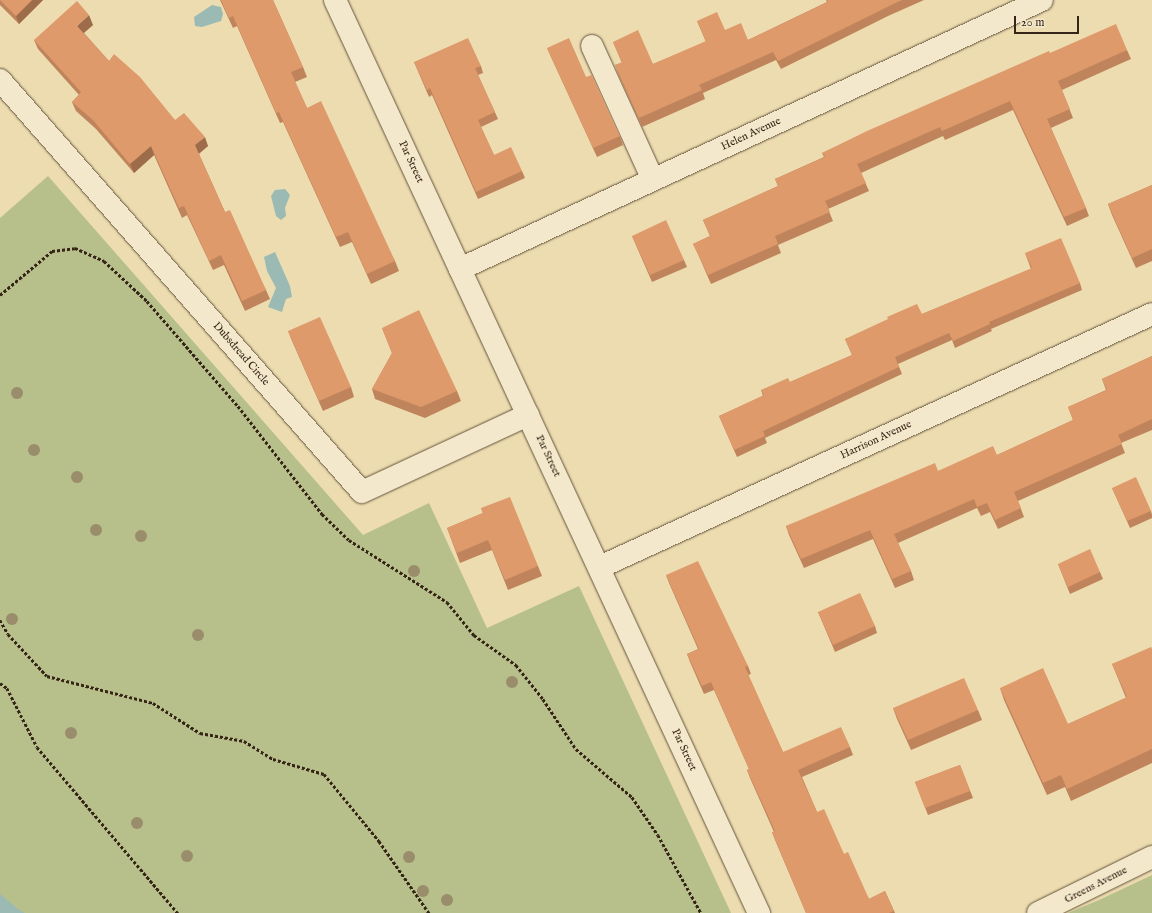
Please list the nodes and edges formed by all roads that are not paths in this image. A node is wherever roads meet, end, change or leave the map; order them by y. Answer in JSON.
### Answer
{"nodes":[{"id":1,"x":336,"y":0,"type":"edge"},
{"id":2,"x":1042,"y":0,"type":"edge"},
{"id":3,"x":592,"y":46,"type":"dead end"},
{"id":4,"x":0,"y":80,"type":"edge"},
{"id":5,"x":653,"y":180,"type":"junction"},
{"id":6,"x":460,"y":268,"type":"junction"},
{"id":7,"x":1152,"y":314,"type":"edge"},
{"id":8,"x":528,"y":415,"type":"junction"},
{"id":9,"x":600,"y":567,"type":"junction"},
{"id":10,"x":1152,"y":857,"type":"edge"},
{"id":11,"x":759,"y":913,"type":"edge"},
{"id":12,"x":1038,"y":913,"type":"edge"}],
"edges":[{"from":1,"to":6,"type":"street","name":"Par Street"},
{"from":2,"to":5,"type":"street","name":"Helen Avenue"},
{"from":3,"to":5,"type":"street"},
{"from":4,"to":8,"type":"street","name":"Dubsdread Circle"},
{"from":5,"to":6,"type":"street","name":"Helen Avenue"},
{"from":6,"to":8,"type":"street","name":"Par Street"},
{"from":7,"to":9,"type":"street","name":"Harrison Avenue"},
{"from":8,"to":9,"type":"street","name":"Par Street"},
{"from":9,"to":11,"type":"street","name":"Par Street"},
{"from":10,"to":12,"type":"street","name":"Greens Avenue"}]}
